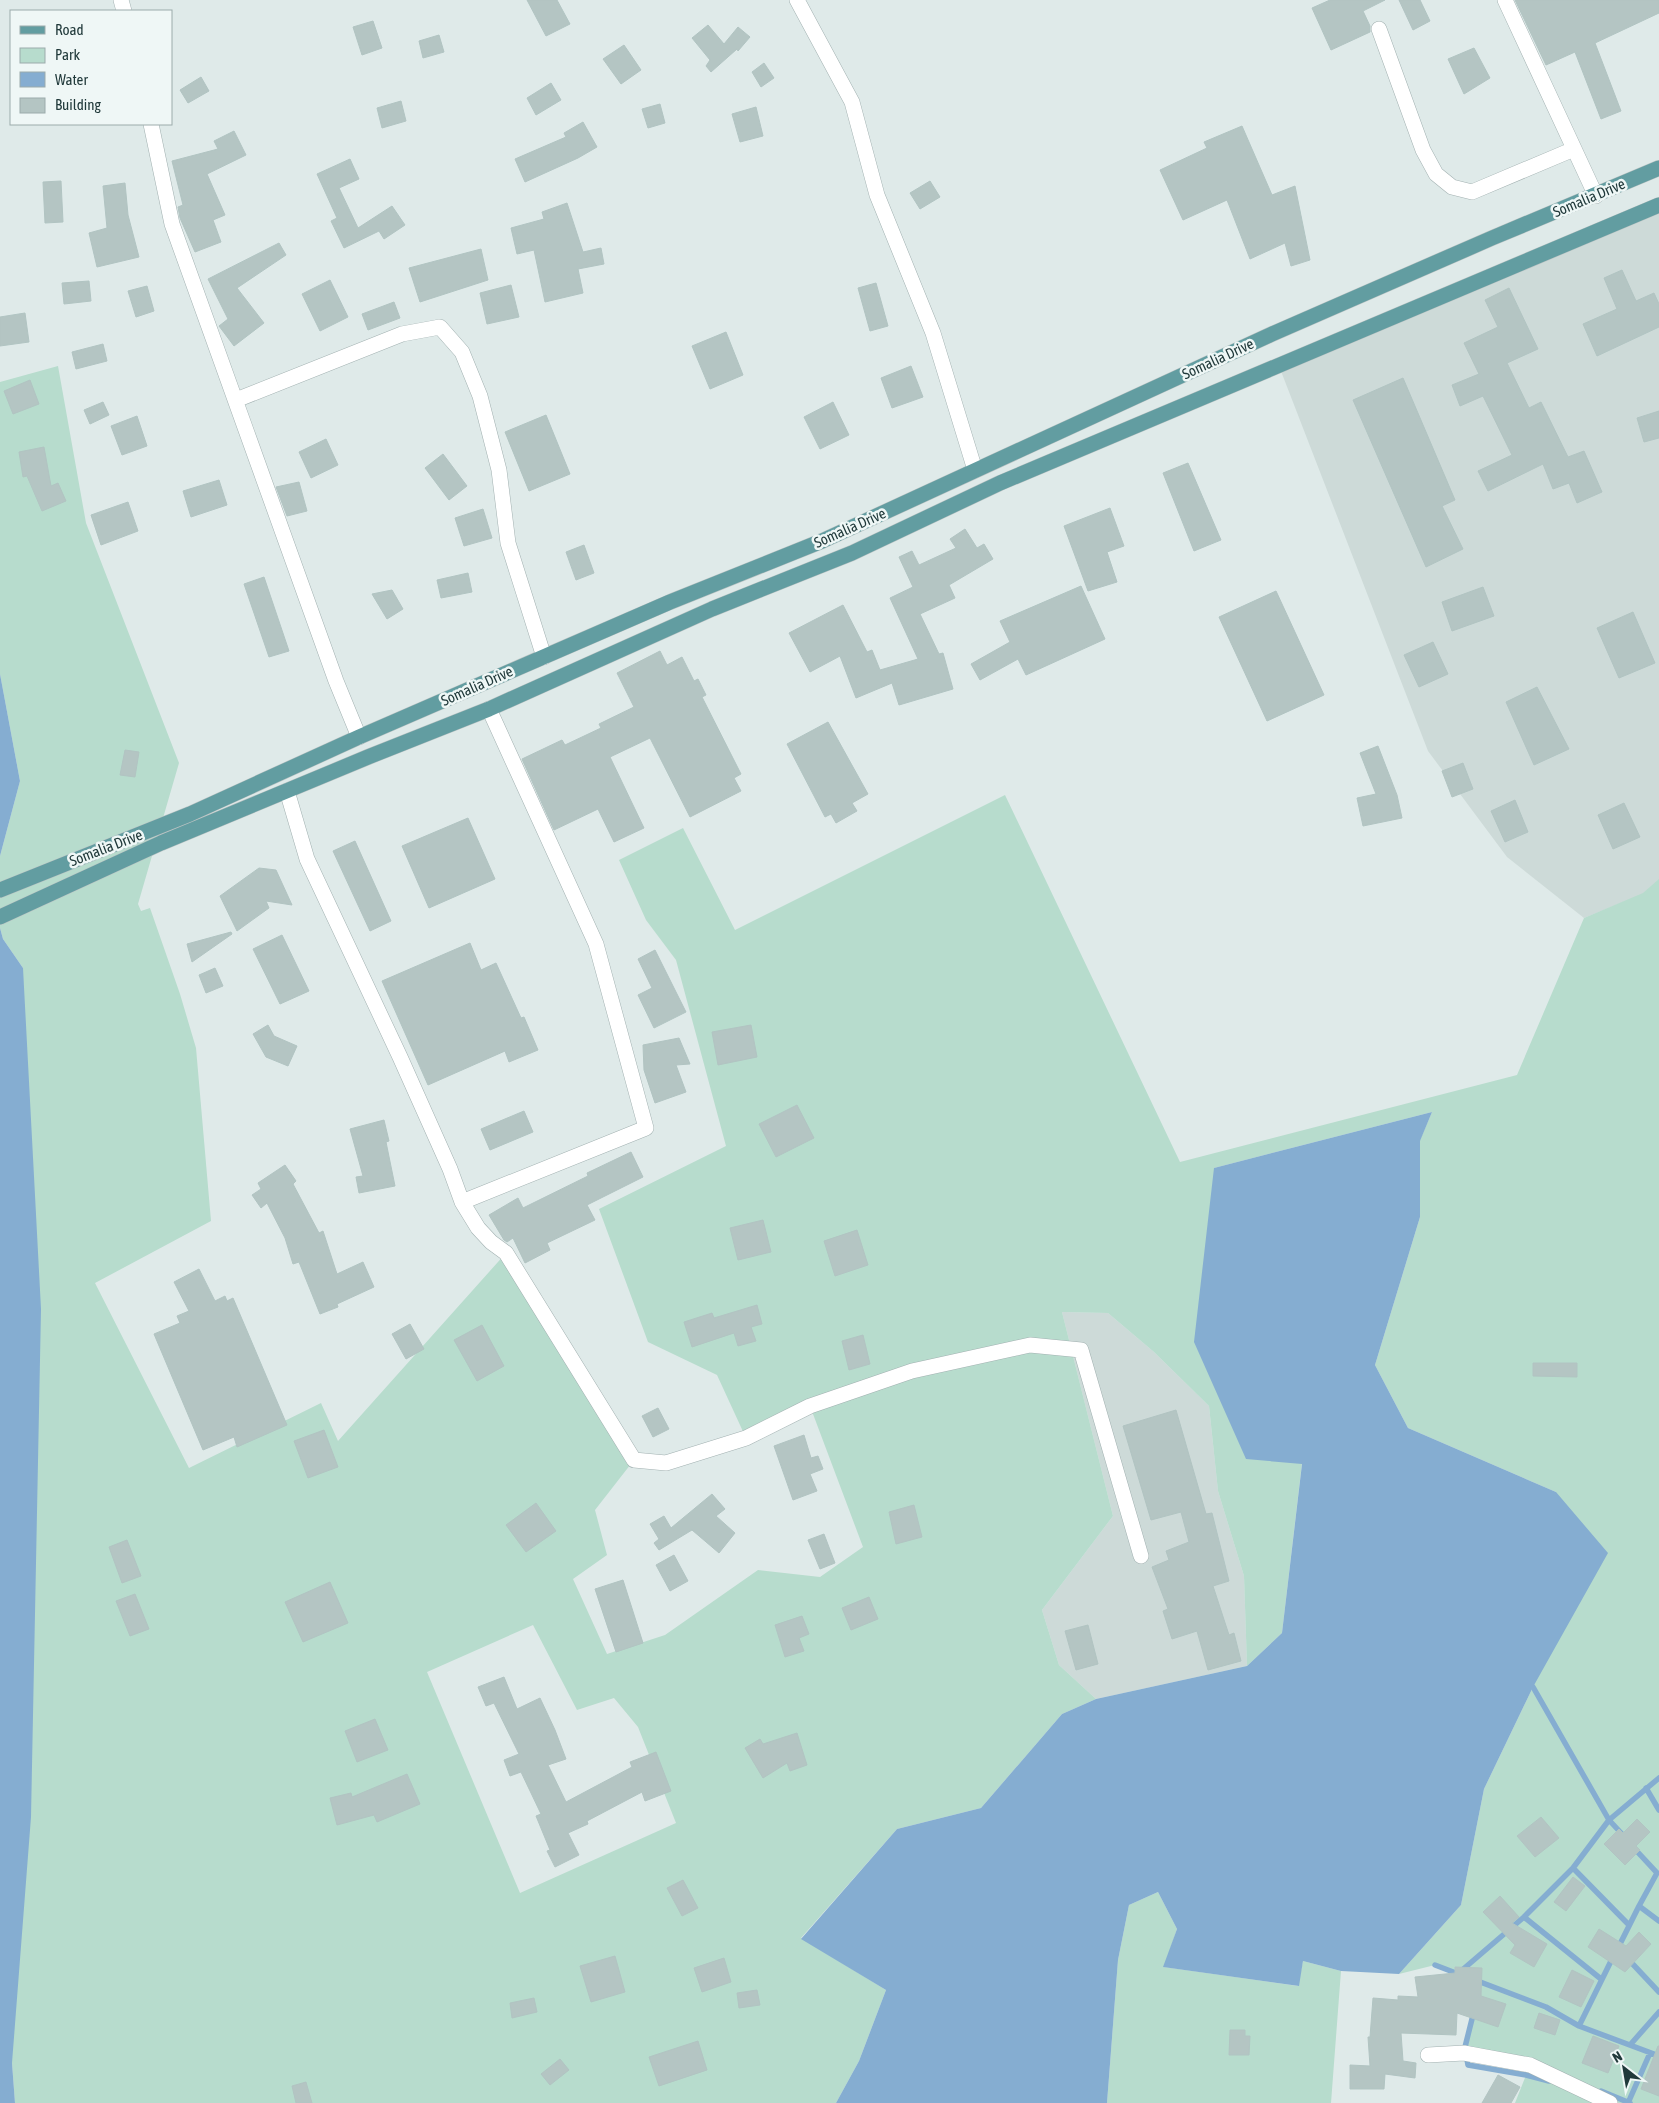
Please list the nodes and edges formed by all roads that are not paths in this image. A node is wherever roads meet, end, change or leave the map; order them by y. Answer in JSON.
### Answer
{"nodes":[{"id":1,"x":797,"y":0,"type":"edge"},
{"id":2,"x":1505,"y":0,"type":"edge"},
{"id":3,"x":1379,"y":29,"type":"dead end"},
{"id":4,"x":151,"y":125,"type":"edge"},
{"id":5,"x":1574,"y":149,"type":"junction"},
{"id":6,"x":1659,"y":168,"type":"edge"},
{"id":7,"x":1596,"y":196,"type":"junction"},
{"id":8,"x":1659,"y":206,"type":"edge"},
{"id":9,"x":236,"y":400,"type":"junction"},
{"id":10,"x":976,"y":470,"type":"junction"},
{"id":11,"x":544,"y":657,"type":"junction"},
{"id":12,"x":489,"y":709,"type":"junction"},
{"id":13,"x":359,"y":737,"type":"junction"},
{"id":14,"x":288,"y":791,"type":"junction"},
{"id":15,"x":0,"y":890,"type":"edge"},
{"id":16,"x":0,"y":917,"type":"edge"},
{"id":17,"x":462,"y":1202,"type":"junction"},
{"id":18,"x":1141,"y":1556,"type":"dead end"},
{"id":19,"x":1428,"y":2055,"type":"dead end"},
{"id":20,"x":1610,"y":2103,"type":"edge"}],
"edges":[{"from":1,"to":10,"type":"street"},
{"from":2,"to":5,"type":"street"},
{"from":3,"to":5,"type":"street"},
{"from":4,"to":9,"type":"street"},
{"from":5,"to":7,"type":"street"},
{"from":6,"to":7,"type":"main road","name":"Somalia Drive"},
{"from":7,"to":10,"type":"main road","name":"Somalia Drive"},
{"from":8,"to":12,"type":"main road","name":"Somalia Drive"},
{"from":9,"to":11,"type":"street"},
{"from":9,"to":13,"type":"street"},
{"from":10,"to":11,"type":"main road","name":"Somalia Drive"},
{"from":11,"to":13,"type":"main road","name":"Somalia Drive"},
{"from":12,"to":14,"type":"main road","name":"Somalia Drive"},
{"from":12,"to":17,"type":"street"},
{"from":13,"to":15,"type":"main road","name":"Somalia Drive"},
{"from":14,"to":16,"type":"main road","name":"Somalia Drive"},
{"from":14,"to":17,"type":"street"},
{"from":17,"to":18,"type":"street"},
{"from":19,"to":20,"type":"street"}]}
